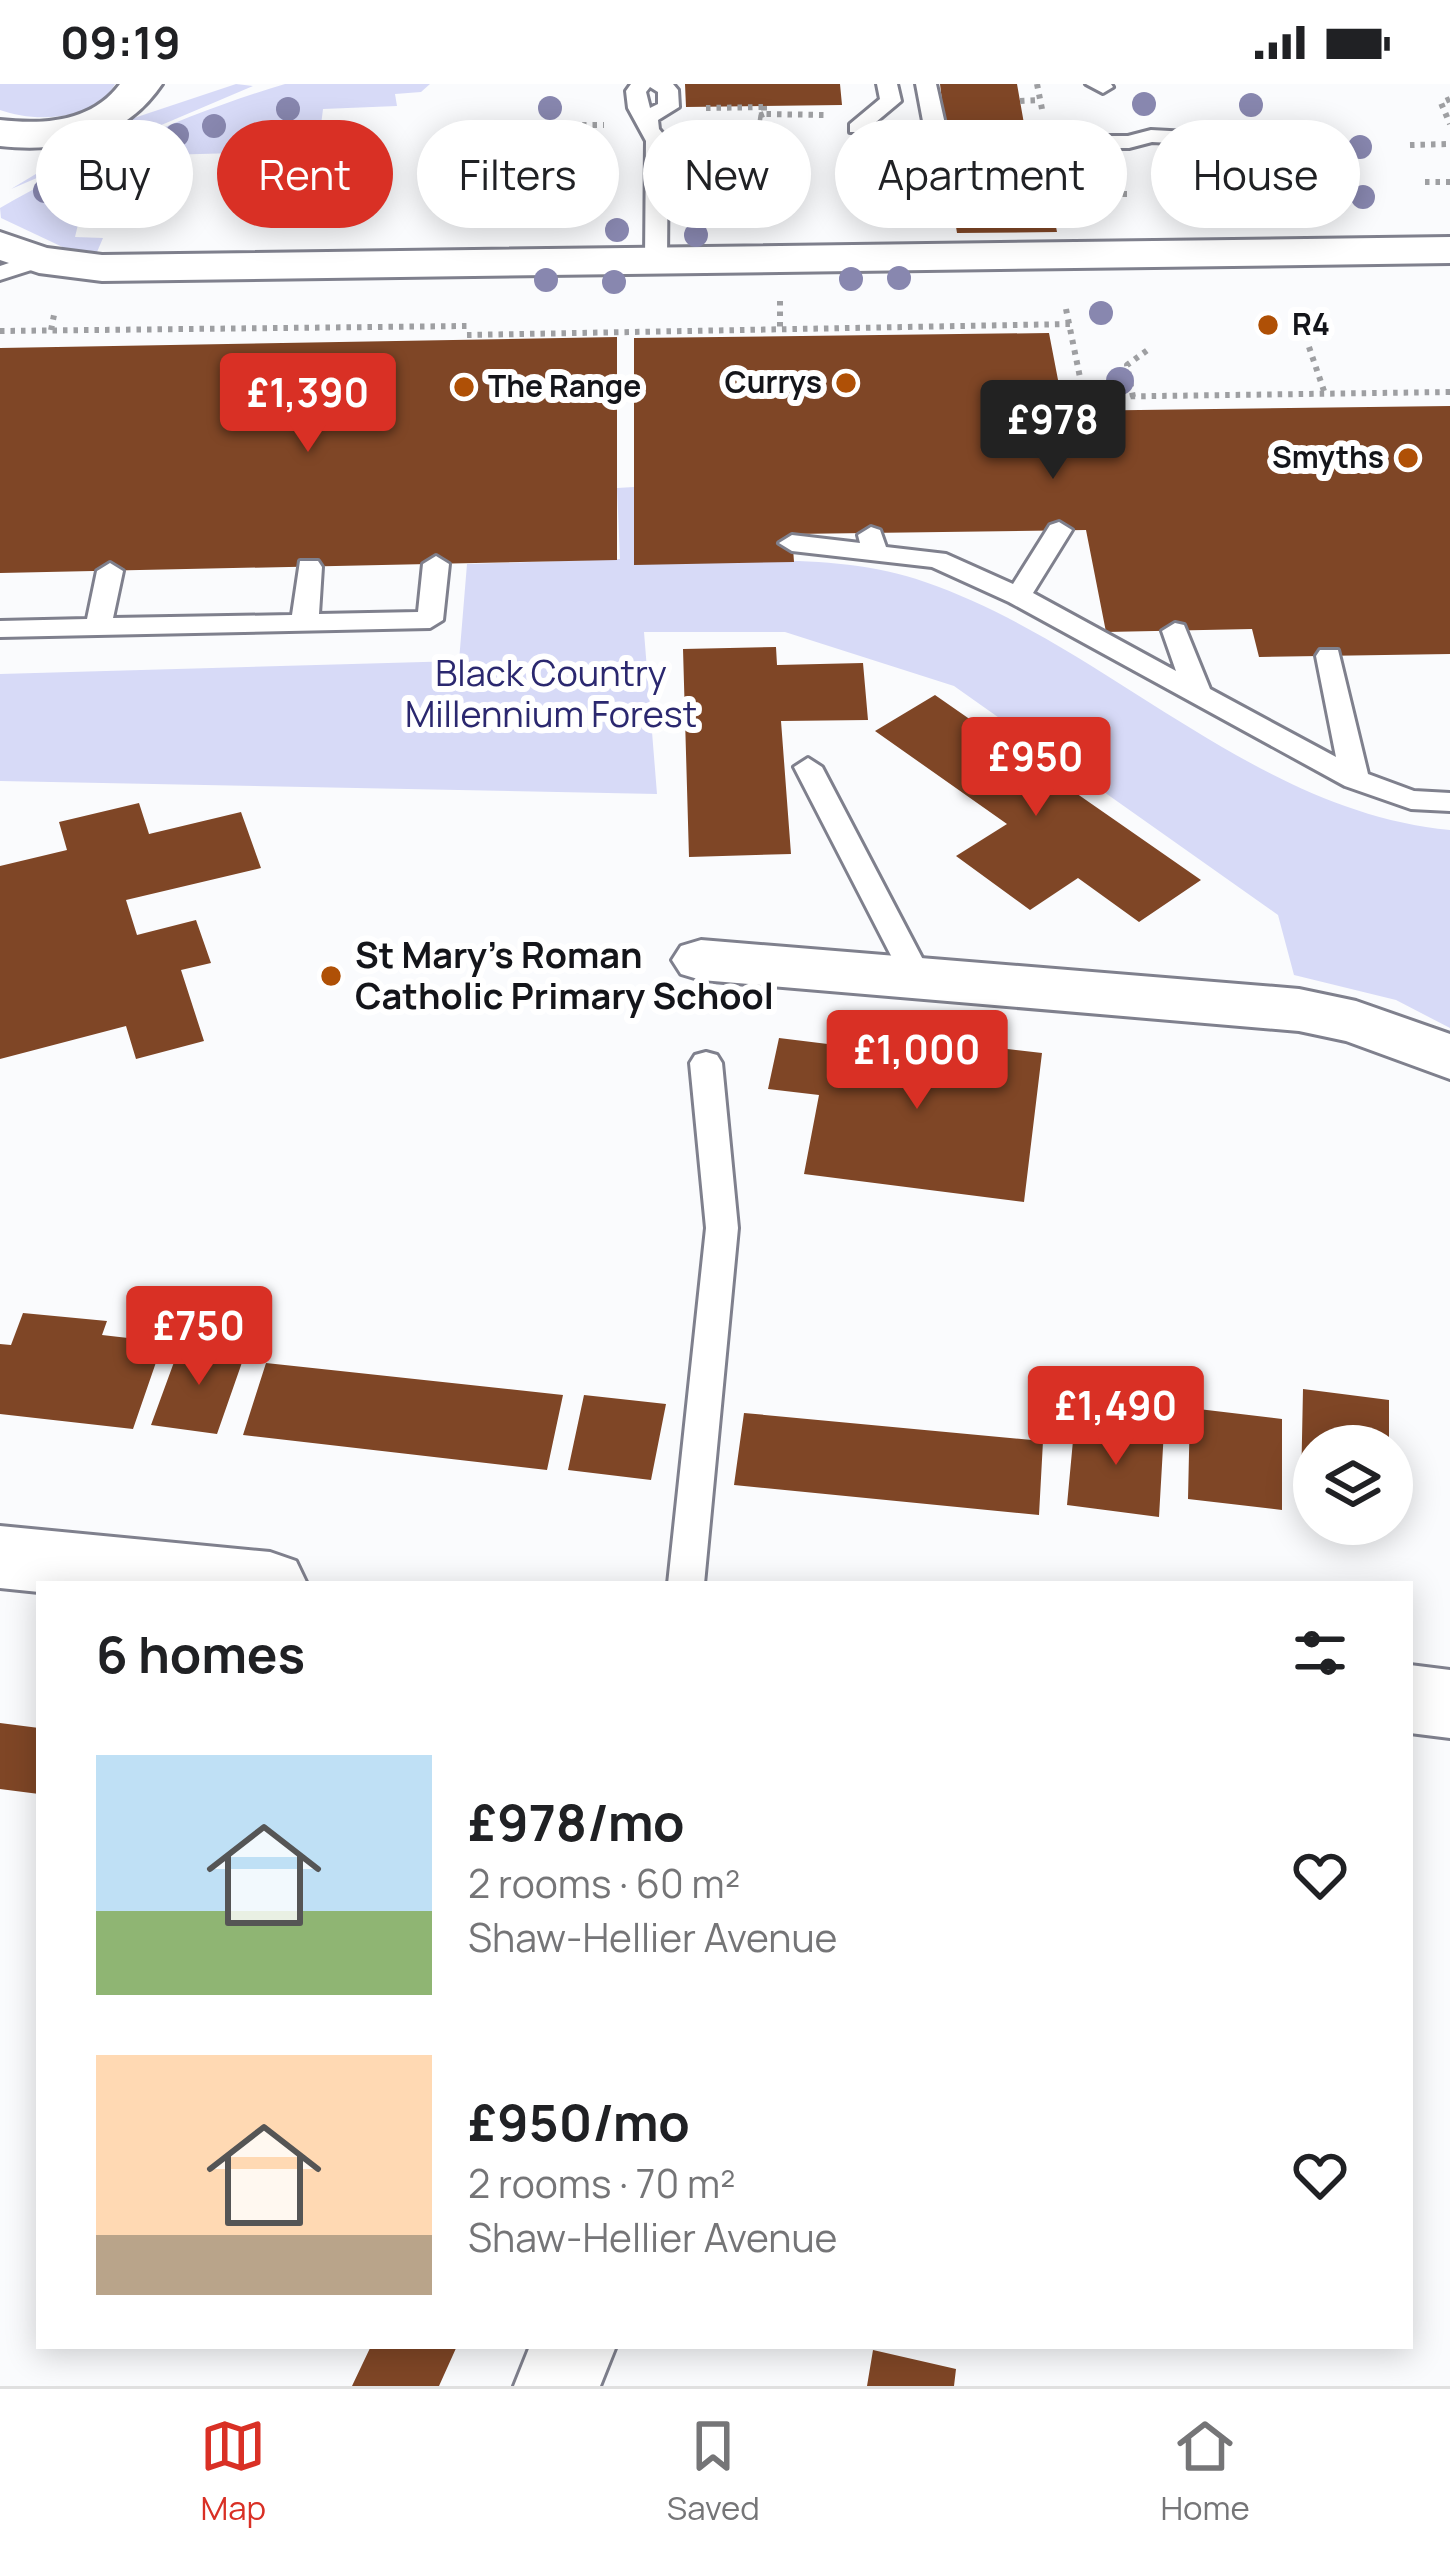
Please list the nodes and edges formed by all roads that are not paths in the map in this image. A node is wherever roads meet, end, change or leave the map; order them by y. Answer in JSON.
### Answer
{"nodes":[{"id":1,"x":642,"y":84,"type":"edge"},
{"id":2,"x":659,"y":84,"type":"edge"},
{"id":3,"x":887,"y":84,"type":"edge"},
{"id":4,"x":926,"y":84,"type":"edge"},
{"id":5,"x":188,"y":86,"type":"edge"},
{"id":6,"x":131,"y":95,"type":"edge"},
{"id":7,"x":648,"y":117,"type":"junction"},
{"id":8,"x":95,"y":120,"type":"edge"},
{"id":9,"x":868,"y":120,"type":"edge"},
{"id":10,"x":0,"y":133,"type":"edge"},
{"id":11,"x":36,"y":134,"type":"edge"},
{"id":12,"x":1151,"y":136,"type":"edge"},
{"id":13,"x":36,"y":155,"type":"edge"},
{"id":14,"x":0,"y":176,"type":"edge"},
{"id":15,"x":1450,"y":250,"type":"edge"},
{"id":16,"x":13,"y":259,"type":"edge"},
{"id":17,"x":656,"y":260,"type":"junction"},
{"id":18,"x":1059,"y":530,"type":"dead end"},
{"id":19,"x":792,"y":543,"type":"dead end"},
{"id":20,"x":436,"y":564,"type":"dead end"},
{"id":21,"x":309,"y":567,"type":"dead end"},
{"id":22,"x":110,"y":571,"type":"dead end"},
{"id":23,"x":1018,"y":596,"type":"junction"},
{"id":24,"x":305,"y":623,"type":"junction"},
{"id":25,"x":98,"y":627,"type":"junction"},
{"id":26,"x":0,"y":629,"type":"edge"},
{"id":27,"x":1175,"y":631,"type":"dead end"},
{"id":28,"x":1329,"y":656,"type":"dead end"},
{"id":29,"x":1198,"y":694,"type":"junction"},
{"id":30,"x":808,"y":767,"type":"dead end"},
{"id":31,"x":1355,"y":778,"type":"junction"},
{"id":32,"x":1450,"y":802,"type":"edge"},
{"id":33,"x":701,"y":960,"type":"dead end"},
{"id":34,"x":916,"y":975,"type":"junction"},
{"id":35,"x":1450,"y":1057,"type":"edge"},
{"id":36,"x":706,"y":1063,"type":"dead end"},
{"id":37,"x":0,"y":1557,"type":"edge"},
{"id":38,"x":240,"y":1581,"type":"edge"},
{"id":39,"x":686,"y":1581,"type":"edge"},
{"id":40,"x":572,"y":2349,"type":"edge"},
{"id":41,"x":557,"y":2386,"type":"edge"}],
"edges":[{"from":1,"to":7,"type":"lane"},
{"from":2,"to":7,"type":"lane"},
{"from":3,"to":9,"type":"lane"},
{"from":4,"to":12,"type":"lane"},
{"from":5,"to":6,"type":"street"},
{"from":6,"to":8,"type":"street"},
{"from":7,"to":17,"type":"lane"},
{"from":10,"to":11,"type":"street"},
{"from":13,"to":14,"type":"street"},
{"from":15,"to":17,"type":"street"},
{"from":16,"to":17,"type":"street"},
{"from":18,"to":23,"type":"lane"},
{"from":19,"to":23,"type":"lane"},
{"from":20,"to":24,"type":"lane"},
{"from":21,"to":24,"type":"lane"},
{"from":22,"to":25,"type":"lane"},
{"from":23,"to":29,"type":"lane"},
{"from":24,"to":25,"type":"lane"},
{"from":25,"to":26,"type":"lane"},
{"from":27,"to":29,"type":"lane"},
{"from":28,"to":31,"type":"lane"},
{"from":29,"to":31,"type":"lane"},
{"from":30,"to":34,"type":"lane"},
{"from":31,"to":32,"type":"lane"},
{"from":33,"to":34,"type":"street"},
{"from":34,"to":35,"type":"street"},
{"from":36,"to":39,"type":"lane"},
{"from":37,"to":38,"type":"street"},
{"from":40,"to":41,"type":"street"}]}
